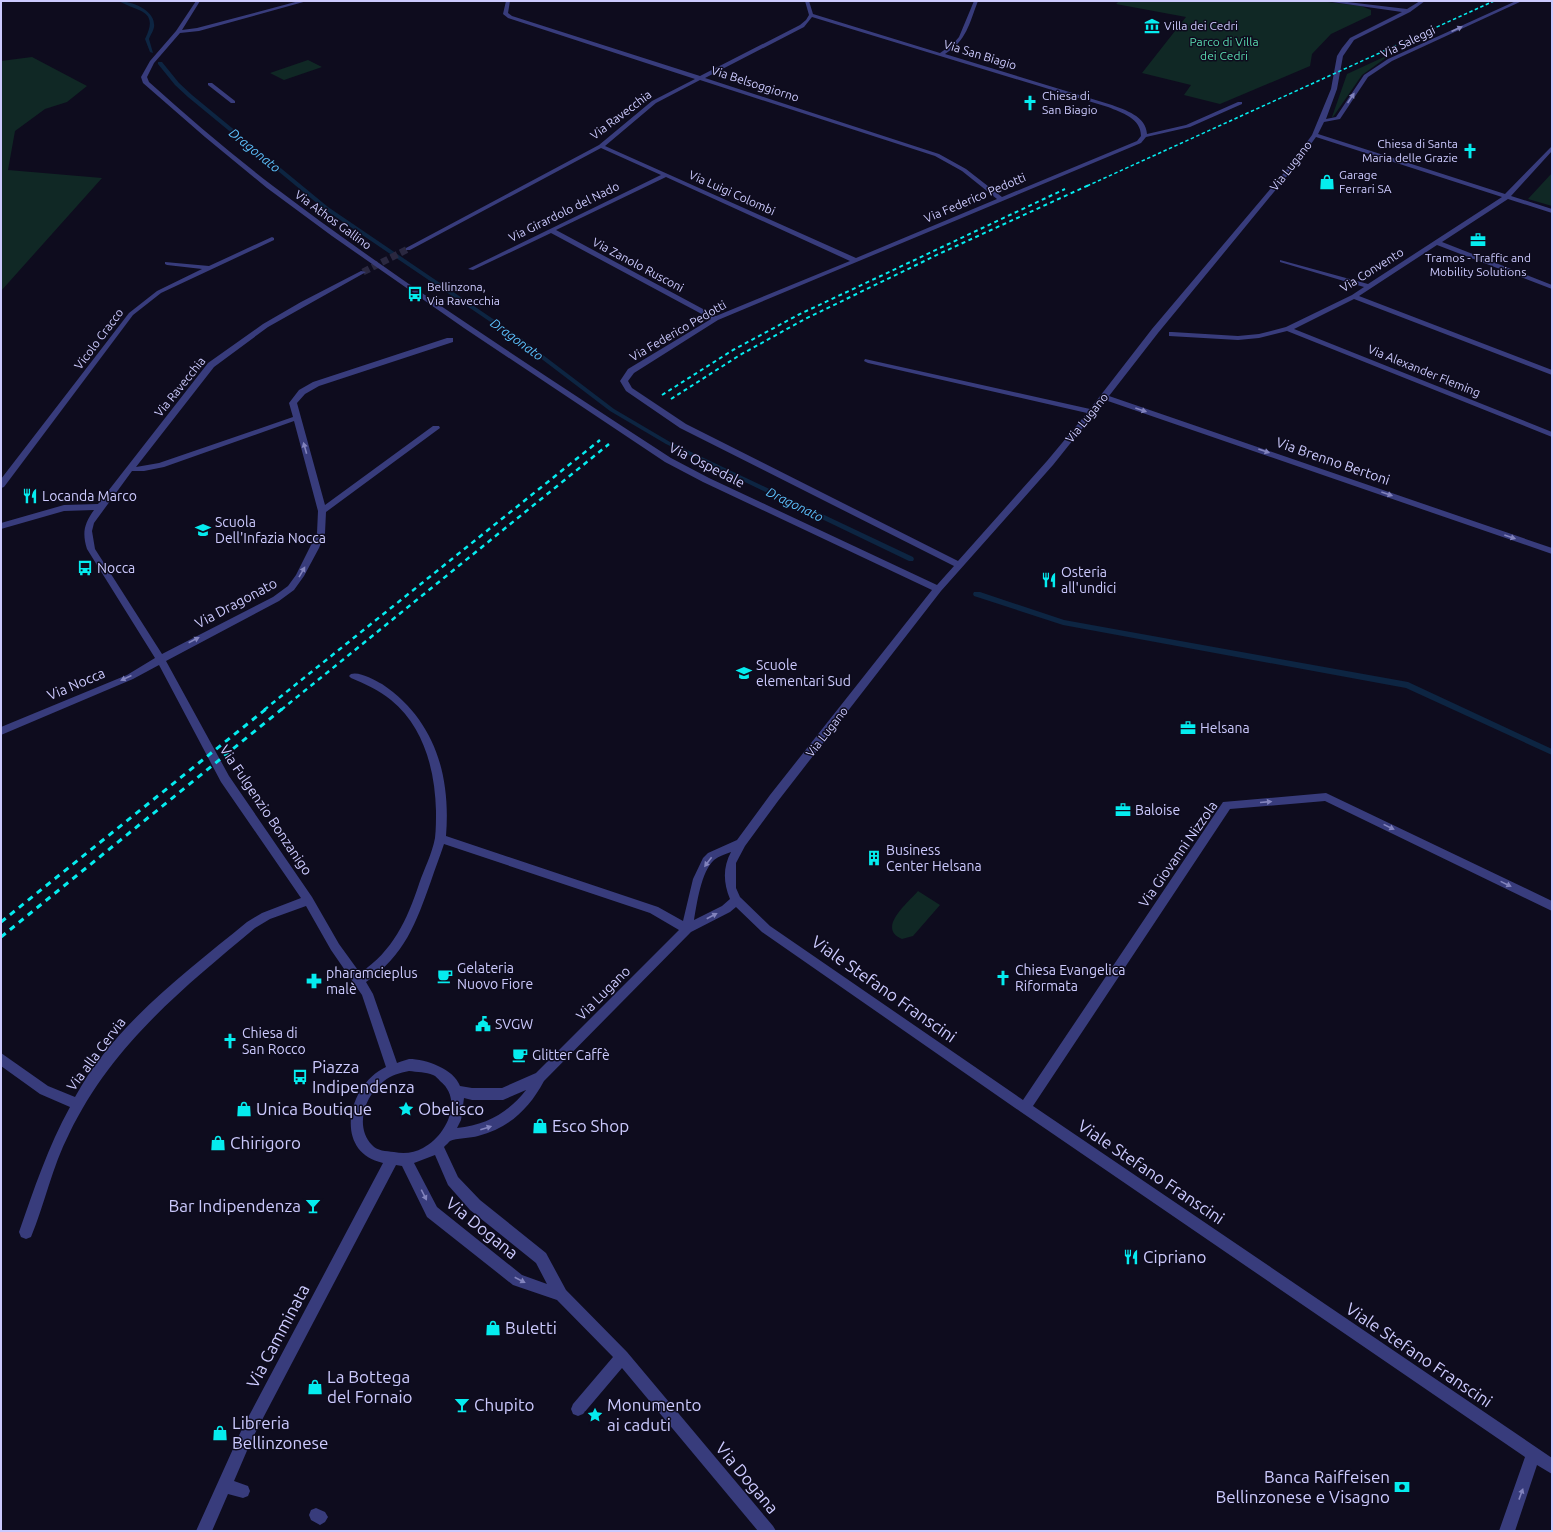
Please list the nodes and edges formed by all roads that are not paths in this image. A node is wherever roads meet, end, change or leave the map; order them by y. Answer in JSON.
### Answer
{"nodes":[{"id":1,"x":198,"y":1,"type":"edge"},
{"id":2,"x":305,"y":1,"type":"edge"},
{"id":3,"x":508,"y":1,"type":"edge"},
{"id":4,"x":806,"y":1,"type":"edge"},
{"id":5,"x":976,"y":1,"type":"edge"},
{"id":6,"x":1327,"y":1,"type":"edge"},
{"id":7,"x":1423,"y":1,"type":"edge"},
{"id":8,"x":1520,"y":1,"type":"edge"},
{"id":9,"x":1408,"y":11,"type":"junction"},
{"id":10,"x":811,"y":15,"type":"junction"},
{"id":11,"x":178,"y":32,"type":"junction"},
{"id":12,"x":941,"y":54,"type":"junction"},
{"id":13,"x":700,"y":78,"type":"junction"},
{"id":14,"x":210,"y":84,"type":"dead end"},
{"id":15,"x":1079,"y":88,"type":"dead end"},
{"id":16,"x":1072,"y":94,"type":"junction"},
{"id":17,"x":233,"y":102,"type":"dead end"},
{"id":18,"x":1240,"y":103,"type":"dead end"},
{"id":19,"x":1322,"y":121,"type":"junction"},
{"id":20,"x":1315,"y":135,"type":"junction"},
{"id":21,"x":1144,"y":136,"type":"junction"},
{"id":22,"x":602,"y":146,"type":"junction"},
{"id":23,"x":1552,"y":148,"type":"edge"},
{"id":24,"x":666,"y":174,"type":"junction"},
{"id":25,"x":1506,"y":197,"type":"junction"},
{"id":26,"x":1001,"y":199,"type":"junction"},
{"id":27,"x":1552,"y":211,"type":"edge"},
{"id":28,"x":551,"y":230,"type":"junction"},
{"id":29,"x":272,"y":239,"type":"dead end"},
{"id":30,"x":1436,"y":242,"type":"junction"},
{"id":31,"x":408,"y":249,"type":"tunnel mouth"},
{"id":32,"x":854,"y":260,"type":"junction"},
{"id":33,"x":1282,"y":261,"type":"dead end"},
{"id":34,"x":167,"y":263,"type":"dead end"},
{"id":35,"x":208,"y":268,"type":"junction"},
{"id":36,"x":471,"y":269,"type":"dead end"},
{"id":37,"x":363,"y":272,"type":"tunnel mouth"},
{"id":38,"x":1369,"y":286,"type":"junction"},
{"id":39,"x":1552,"y":287,"type":"edge"},
{"id":40,"x":1354,"y":296,"type":"junction"},
{"id":41,"x":716,"y":319,"type":"junction"},
{"id":42,"x":1288,"y":329,"type":"junction"},
{"id":43,"x":1172,"y":334,"type":"dead end"},
{"id":44,"x":450,"y":340,"type":"dead end"},
{"id":45,"x":868,"y":361,"type":"dead end"},
{"id":46,"x":1552,"y":373,"type":"edge"},
{"id":47,"x":1104,"y":397,"type":"junction"},
{"id":48,"x":1092,"y":412,"type":"junction"},
{"id":49,"x":600,"y":415,"type":"joint"},
{"id":50,"x":296,"y":418,"type":"junction"},
{"id":51,"x":436,"y":428,"type":"dead end"},
{"id":52,"x":1552,"y":435,"type":"edge"},
{"id":53,"x":130,"y":469,"type":"junction"},
{"id":54,"x":1,"y":485,"type":"edge"},
{"id":55,"x":100,"y":507,"type":"junction"},
{"id":56,"x":322,"y":511,"type":"junction"},
{"id":57,"x":1,"y":526,"type":"edge"},
{"id":58,"x":1552,"y":552,"type":"edge"},
{"id":59,"x":959,"y":565,"type":"junction"},
{"id":60,"x":938,"y":589,"type":"junction"},
{"id":61,"x":160,"y":660,"type":"junction"},
{"id":62,"x":354,"y":676,"type":"dead end"},
{"id":63,"x":1,"y":731,"type":"edge"},
{"id":64,"x":440,"y":838,"type":"junction"},
{"id":65,"x":741,"y":843,"type":"junction"},
{"id":66,"x":308,"y":900,"type":"junction"},
{"id":67,"x":736,"y":900,"type":"junction"},
{"id":68,"x":1552,"y":906,"type":"edge"},
{"id":69,"x":687,"y":929,"type":"junction"},
{"id":70,"x":359,"y":980,"type":"junction"},
{"id":71,"x":1,"y":1059,"type":"edge"},
{"id":72,"x":393,"y":1069,"type":"junction"},
{"id":73,"x":540,"y":1077,"type":"junction"},
{"id":74,"x":457,"y":1091,"type":"junction"},
{"id":75,"x":78,"y":1104,"type":"junction"},
{"id":76,"x":1025,"y":1108,"type":"junction"},
{"id":77,"x":448,"y":1135,"type":"junction"},
{"id":78,"x":437,"y":1146,"type":"junction"},
{"id":79,"x":406,"y":1160,"type":"junction"},
{"id":80,"x":391,"y":1161,"type":"junction"},
{"id":81,"x":26,"y":1232,"type":"dead end"},
{"id":82,"x":560,"y":1295,"type":"junction"},
{"id":83,"x":622,"y":1357,"type":"junction"},
{"id":84,"x":578,"y":1409,"type":"dead end"},
{"id":85,"x":1533,"y":1454,"type":"junction"},
{"id":86,"x":1552,"y":1467,"type":"edge"},
{"id":87,"x":224,"y":1486,"type":"junction"},
{"id":88,"x":243,"y":1491,"type":"dead end"},
{"id":89,"x":204,"y":1531,"type":"edge"},
{"id":90,"x":768,"y":1531,"type":"edge"},
{"id":91,"x":1507,"y":1531,"type":"edge"}],
"edges":[{"from":1,"to":11,"type":"street","name":"Via Athos Gallino"},
{"from":2,"to":11,"type":"street"},
{"from":3,"to":13,"type":"street","name":"Via Belsoggiorno"},
{"from":4,"to":10,"type":"street"},
{"from":5,"to":12,"type":"street"},
{"from":6,"to":9,"type":"street"},
{"from":7,"to":9,"type":"street","name":"Via Lugano"},
{"from":19,"to":8,"type":"street","name":"Via Saleggi","one_way":true},
{"from":9,"to":19,"type":"street","name":"Via Lugano"},
{"from":10,"to":12,"type":"street","name":"Via San Biagio"},
{"from":10,"to":13,"type":"street","name":"Via Ravecchia"},
{"from":11,"to":49,"type":"street","name":"Via Athos Gallino"},
{"from":12,"to":16,"type":"street","name":"Via San Biagio"},
{"from":13,"to":22,"type":"street","name":"Via Ravecchia"},
{"from":13,"to":26,"type":"street","name":"Via Belsoggiorno"},
{"from":14,"to":17,"type":"street"},
{"from":15,"to":16,"type":"street"},
{"from":16,"to":21,"type":"street","name":"Via San Biagio"},
{"from":18,"to":21,"type":"street","name":"Via Federico Pedotti"},
{"from":19,"to":20,"type":"street","name":"Via Lugano"},
{"from":20,"to":25,"type":"street"},
{"from":20,"to":47,"type":"street","name":"Via Lugano"},
{"from":21,"to":26,"type":"street","name":"Via Federico Pedotti"},
{"from":22,"to":24,"type":"street","name":"Via Luigi Colombi"},
{"from":22,"to":31,"type":"street","name":"Via Ravecchia"},
{"from":23,"to":25,"type":"street","name":"Via Convento"},
{"from":24,"to":28,"type":"street","name":"Via Girardolo del Nado"},
{"from":24,"to":32,"type":"street","name":"Via Luigi Colombi"},
{"from":25,"to":27,"type":"street"},
{"from":25,"to":30,"type":"street","name":"Via Convento"},
{"from":26,"to":32,"type":"street","name":"Via Federico Pedotti"},
{"from":28,"to":36,"type":"street","name":"Via Girardolo del Nado"},
{"from":28,"to":41,"type":"street","name":"Via Zanolo Rusconi"},
{"from":29,"to":35,"type":"street","name":"Vicolo Cracco"},
{"from":30,"to":38,"type":"street","name":"Via Convento"},
{"from":30,"to":39,"type":"street"},
{"from":32,"to":41,"type":"street","name":"Via Federico Pedotti"},
{"from":33,"to":38,"type":"street"},
{"from":34,"to":35,"type":"street"},
{"from":35,"to":54,"type":"street","name":"Vicolo Cracco"},
{"from":37,"to":53,"type":"street","name":"Via Ravecchia"},
{"from":38,"to":40,"type":"street","name":"Via Convento"},
{"from":40,"to":42,"type":"street","name":"Via Convento"},
{"from":40,"to":46,"type":"street"},
{"from":41,"to":59,"type":"street","name":"Via Federico Pedotti"},
{"from":42,"to":43,"type":"street","name":"Via Convento"},
{"from":42,"to":52,"type":"street","name":"Via Alexander Fleming"},
{"from":44,"to":50,"type":"street","name":"Via Dragonato"},
{"from":45,"to":48,"type":"street"},
{"from":47,"to":48,"type":"street","name":"Via Lugano"},
{"from":47,"to":58,"type":"street","name":"Via Brenno Bertoni","one_way":true},
{"from":48,"to":59,"type":"street","name":"Via Lugano"},
{"from":49,"to":60,"type":"street","name":"Via Ospedale"},
{"from":50,"to":53,"type":"street"},
{"from":56,"to":50,"type":"street","name":"Via Dragonato","one_way":true},
{"from":51,"to":56,"type":"street"},
{"from":53,"to":55,"type":"street","name":"Via Ravecchia"},
{"from":55,"to":57,"type":"street"},
{"from":55,"to":61,"type":"street","name":"Via Fulgenzio Bonzanigo"},
{"from":61,"to":56,"type":"street","name":"Via Dragonato","one_way":true},
{"from":59,"to":60,"type":"street","name":"Via Lugano"},
{"from":60,"to":65,"type":"street","name":"Via Lugano"},
{"from":61,"to":63,"type":"street","name":"Via Nocca","one_way":true},
{"from":61,"to":66,"type":"street","name":"Via Fulgenzio Bonzanigo"},
{"from":62,"to":64,"type":"street"},
{"from":64,"to":69,"type":"street"},
{"from":64,"to":70,"type":"street"},
{"from":65,"to":67,"type":"street","name":"Via Lugano"},
{"from":65,"to":69,"type":"street","name":"Via Lugano","one_way":true},
{"from":66,"to":70,"type":"street","name":"Via Fulgenzio Bonzanigo"},
{"from":66,"to":75,"type":"street","name":"Via alla Cervia"},
{"from":69,"to":67,"type":"street","name":"Via Lugano","one_way":true},
{"from":67,"to":76,"type":"street","name":"Viale Stefano Franscini"},
{"from":76,"to":68,"type":"street","name":"Via Giovanni Nizzola","one_way":true},
{"from":69,"to":73,"type":"street","name":"Via Lugano"},
{"from":70,"to":72,"type":"street","name":"Via Fulgenzio Bonzanigo"},
{"from":71,"to":75,"type":"street"},
{"from":72,"to":74,"type":"street"},
{"from":72,"to":80,"type":"street"},
{"from":73,"to":74,"type":"street","name":"Via Lugano"},
{"from":77,"to":73,"type":"street","name":"Via Lugano","one_way":true},
{"from":74,"to":77,"type":"street"},
{"from":75,"to":81,"type":"street","name":"Via alla Cervia"},
{"from":76,"to":85,"type":"street","name":"Viale Stefano Franscini"},
{"from":77,"to":78,"type":"street"},
{"from":78,"to":79,"type":"street"},
{"from":78,"to":82,"type":"street","name":"Via Dogana"},
{"from":79,"to":80,"type":"street"},
{"from":79,"to":82,"type":"street","name":"Via Dogana","one_way":true},
{"from":80,"to":87,"type":"street","name":"Via Camminata"},
{"from":82,"to":83,"type":"street","name":"Via Dogana"},
{"from":83,"to":84,"type":"street"},
{"from":83,"to":90,"type":"street","name":"Via Dogana"},
{"from":85,"to":86,"type":"street","name":"Viale Stefano Franscini"},
{"from":91,"to":85,"type":"street","one_way":true},
{"from":87,"to":88,"type":"street"},
{"from":87,"to":89,"type":"street","name":"Via Camminata"}]}
